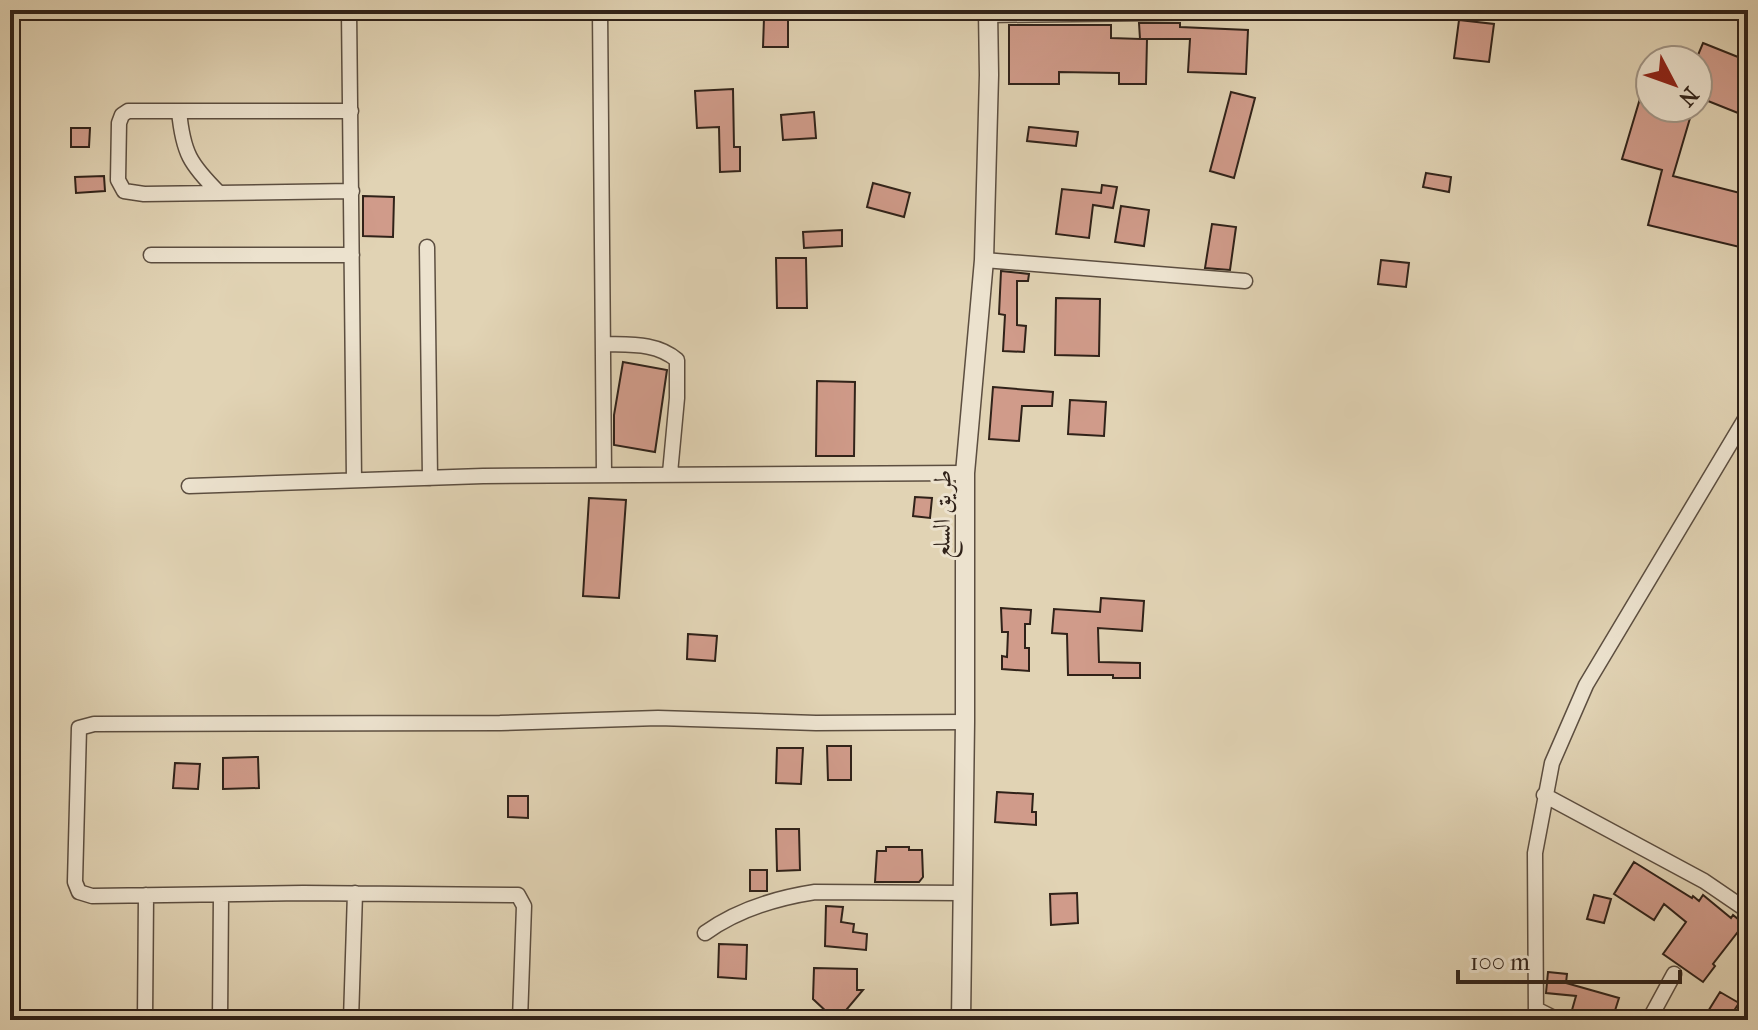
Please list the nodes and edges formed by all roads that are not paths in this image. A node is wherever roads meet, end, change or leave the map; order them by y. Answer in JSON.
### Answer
{"nodes":[{"id":1,"x":349,"y":10,"type":"edge"},
{"id":2,"x":600,"y":10,"type":"edge"},
{"id":3,"x":1227,"y":12,"type":"edge"},
{"id":4,"x":988,"y":13,"type":"edge"},
{"id":5,"x":179,"y":111,"type":"junction"},
{"id":6,"x":351,"y":111,"type":"junction"},
{"id":7,"x":352,"y":191,"type":"junction"},
{"id":8,"x":219,"y":193,"type":"junction"},
{"id":9,"x":427,"y":247,"type":"dead end"},
{"id":10,"x":151,"y":255,"type":"dead end"},
{"id":11,"x":352,"y":255,"type":"junction"},
{"id":12,"x":984,"y":260,"type":"junction"},
{"id":13,"x":1245,"y":281,"type":"dead end"},
{"id":14,"x":603,"y":344,"type":"junction"},
{"id":15,"x":1748,"y":414,"type":"edge"},
{"id":16,"x":670,"y":473,"type":"junction"},
{"id":17,"x":965,"y":473,"type":"junction"},
{"id":18,"x":604,"y":474,"type":"junction"},
{"id":19,"x":430,"y":478,"type":"junction"},
{"id":20,"x":354,"y":480,"type":"junction"},
{"id":21,"x":189,"y":486,"type":"dead end"},
{"id":22,"x":965,"y":722,"type":"junction"},
{"id":23,"x":1544,"y":795,"type":"junction"},
{"id":24,"x":355,"y":893,"type":"junction"},
{"id":25,"x":961,"y":893,"type":"junction"},
{"id":26,"x":146,"y":895,"type":"junction"},
{"id":27,"x":221,"y":895,"type":"junction"},
{"id":28,"x":1748,"y":911,"type":"edge"},
{"id":29,"x":705,"y":933,"type":"dead end"},
{"id":30,"x":1674,"y":974,"type":"dead end"},
{"id":31,"x":1536,"y":1014,"type":"edge"},
{"id":32,"x":145,"y":1020,"type":"edge"},
{"id":33,"x":220,"y":1020,"type":"edge"},
{"id":34,"x":351,"y":1020,"type":"edge"},
{"id":35,"x":520,"y":1020,"type":"edge"},
{"id":36,"x":961,"y":1020,"type":"edge"},
{"id":37,"x":1558,"y":1020,"type":"edge"},
{"id":38,"x":1649,"y":1020,"type":"edge"}],
"edges":[{"from":1,"to":6,"type":"street"},
{"from":2,"to":14,"type":"street"},
{"from":3,"to":4,"type":"street"},
{"from":4,"to":12,"type":"street","name":"طريق السلع"},
{"from":5,"to":6,"type":"street"},
{"from":5,"to":8,"type":"street"},
{"from":5,"to":8,"type":"street"},
{"from":6,"to":7,"type":"street"},
{"from":7,"to":8,"type":"street"},
{"from":7,"to":11,"type":"street"},
{"from":9,"to":19,"type":"street"},
{"from":10,"to":11,"type":"street"},
{"from":11,"to":20,"type":"street"},
{"from":12,"to":13,"type":"street"},
{"from":12,"to":17,"type":"street","name":"طريق السلع"},
{"from":14,"to":16,"type":"street"},
{"from":14,"to":18,"type":"street"},
{"from":15,"to":23,"type":"street"},
{"from":16,"to":17,"type":"street"},
{"from":16,"to":18,"type":"street"},
{"from":17,"to":22,"type":"street","name":"طريق السلع"},
{"from":18,"to":19,"type":"street"},
{"from":19,"to":20,"type":"street"},
{"from":20,"to":21,"type":"street"},
{"from":22,"to":25,"type":"street","name":"طريق السلع"},
{"from":22,"to":26,"type":"street"},
{"from":23,"to":28,"type":"street"},
{"from":23,"to":31,"type":"street"},
{"from":24,"to":27,"type":"street"},
{"from":24,"to":34,"type":"street"},
{"from":24,"to":35,"type":"street"},
{"from":25,"to":29,"type":"street"},
{"from":25,"to":36,"type":"street","name":"طريق السلع"},
{"from":26,"to":27,"type":"street"},
{"from":26,"to":32,"type":"street"},
{"from":27,"to":33,"type":"street"},
{"from":30,"to":38,"type":"street"},
{"from":31,"to":37,"type":"street"}]}
